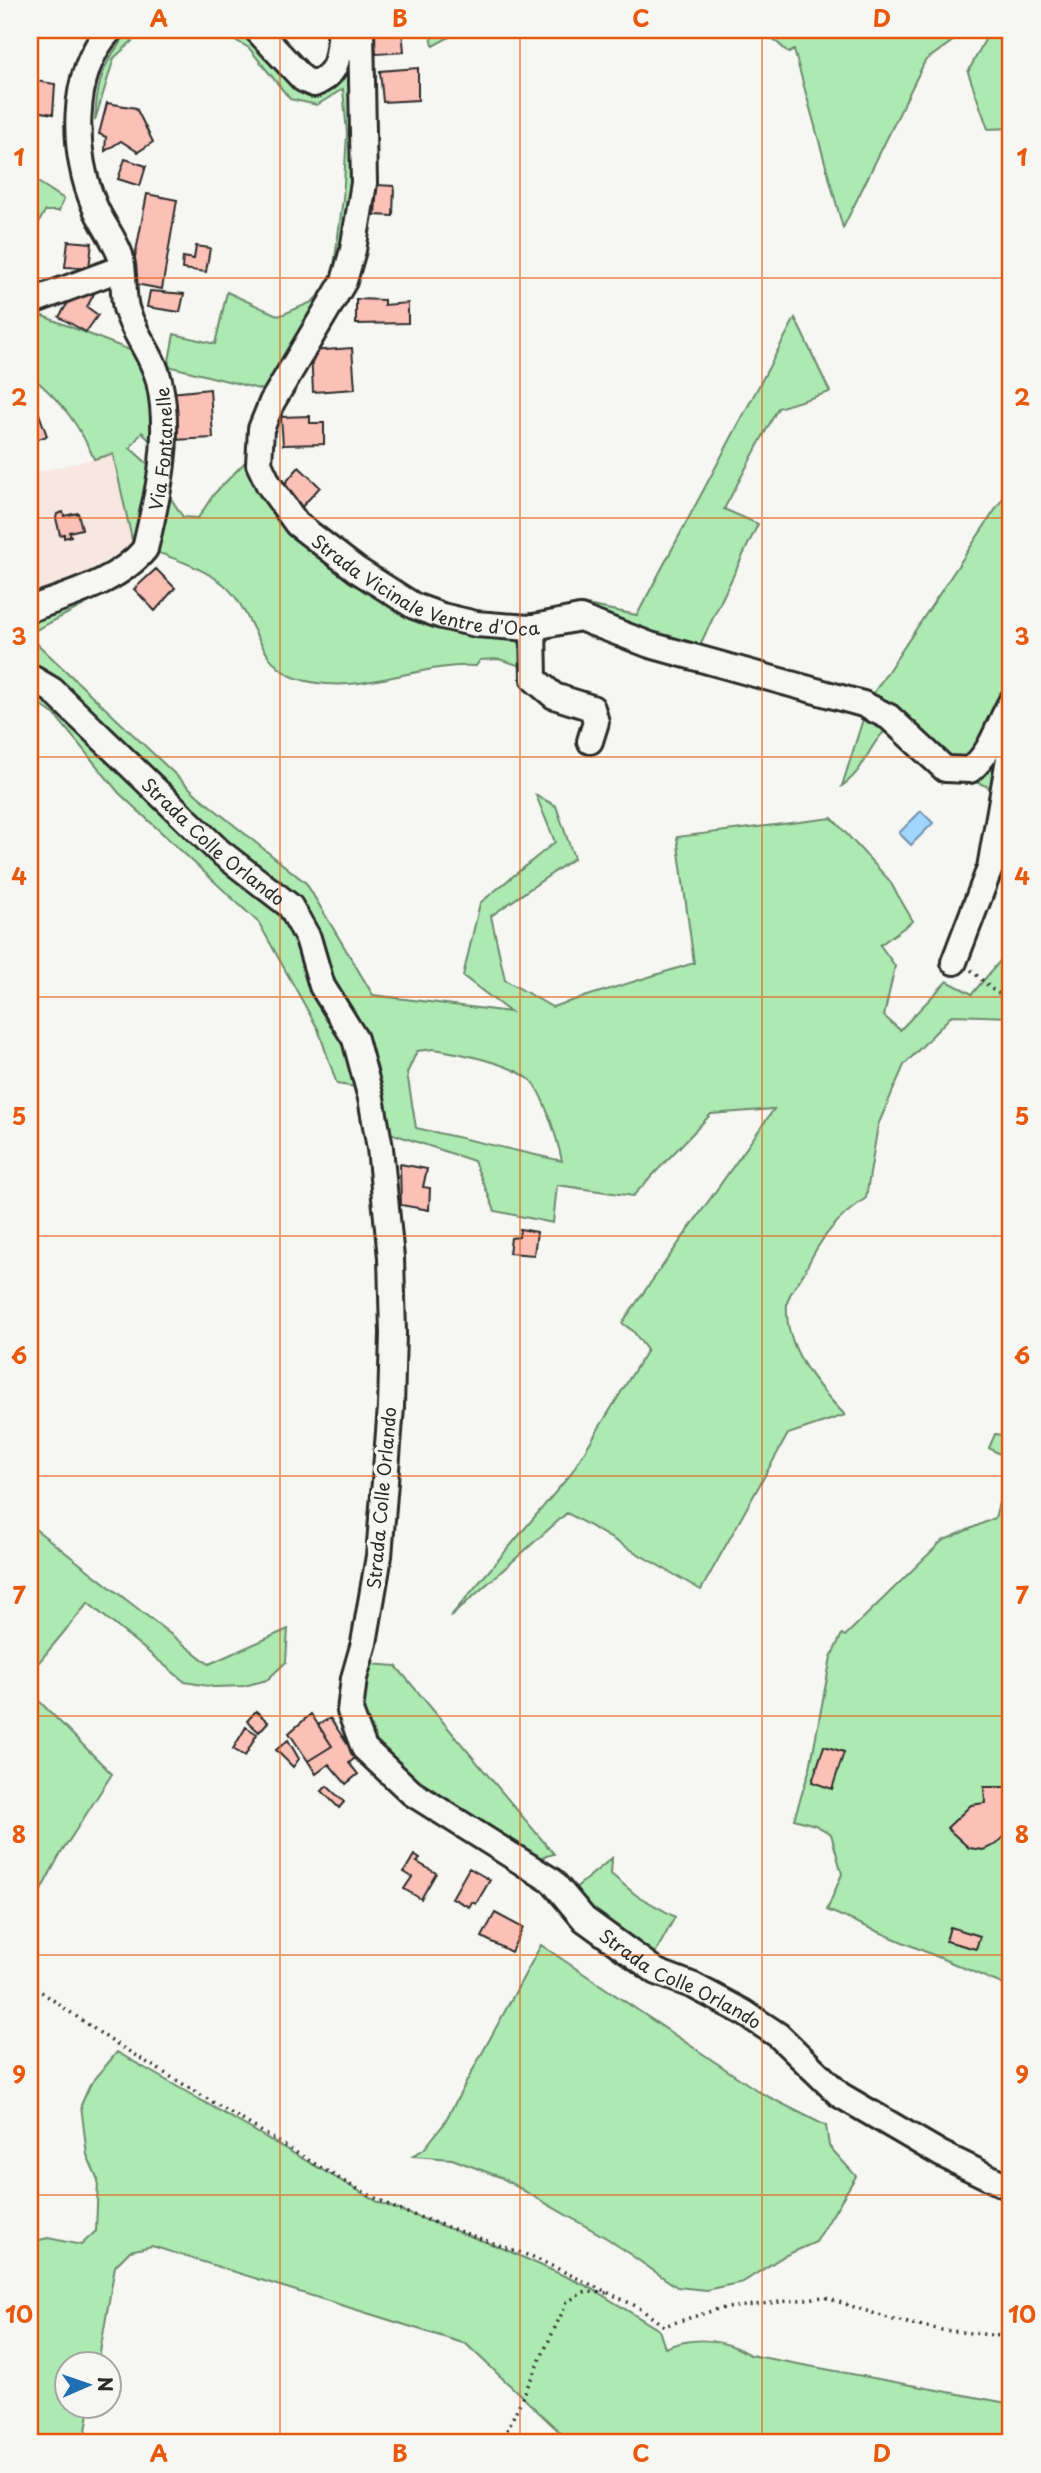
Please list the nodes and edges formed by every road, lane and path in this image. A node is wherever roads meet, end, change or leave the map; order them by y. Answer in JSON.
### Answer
{"nodes":[{"id":1,"x":110,"y":30,"type":"edge"},
{"id":2,"x":257,"y":30,"type":"edge"},
{"id":3,"x":341,"y":30,"type":"edge"},
{"id":4,"x":361,"y":30,"type":"edge"},
{"id":5,"x":122,"y":268,"type":"junction"},
{"id":6,"x":30,"y":302,"type":"edge"},
{"id":7,"x":30,"y":609,"type":"edge"},
{"id":8,"x":534,"y":627,"type":"junction"},
{"id":9,"x":30,"y":677,"type":"edge"},
{"id":10,"x":1011,"y":702,"type":"edge"},
{"id":11,"x":590,"y":741,"type":"dead end"},
{"id":12,"x":1011,"y":747,"type":"edge"},
{"id":13,"x":961,"y":964,"type":"joint"},
{"id":14,"x":1011,"y":1000,"type":"edge"},
{"id":15,"x":30,"y":1984,"type":"edge"},
{"id":16,"x":1011,"y":2188,"type":"edge"},
{"id":17,"x":610,"y":2294,"type":"junction"},
{"id":18,"x":1011,"y":2337,"type":"edge"},
{"id":19,"x":501,"y":2443,"type":"edge"}],
"edges":[{"from":1,"to":5,"type":"street","name":"Via Fontanelle"},
{"from":2,"to":3,"type":"street"},
{"from":4,"to":8,"type":"street","name":"Strada Vicinale Ventre d'Oca"},
{"from":5,"to":6,"type":"street"},
{"from":5,"to":7,"type":"street","name":"Via Fontanelle"},
{"from":8,"to":10,"type":"street","name":"Strada Vicinale Ventre d'Oca"},
{"from":8,"to":11,"type":"street"},
{"from":9,"to":16,"type":"street","name":"Strada Colle Orlando"},
{"from":12,"to":13,"type":"street"},
{"from":13,"to":14,"type":"path"},
{"from":15,"to":17,"type":"path"},
{"from":17,"to":18,"type":"path"},
{"from":17,"to":19,"type":"path"}]}
